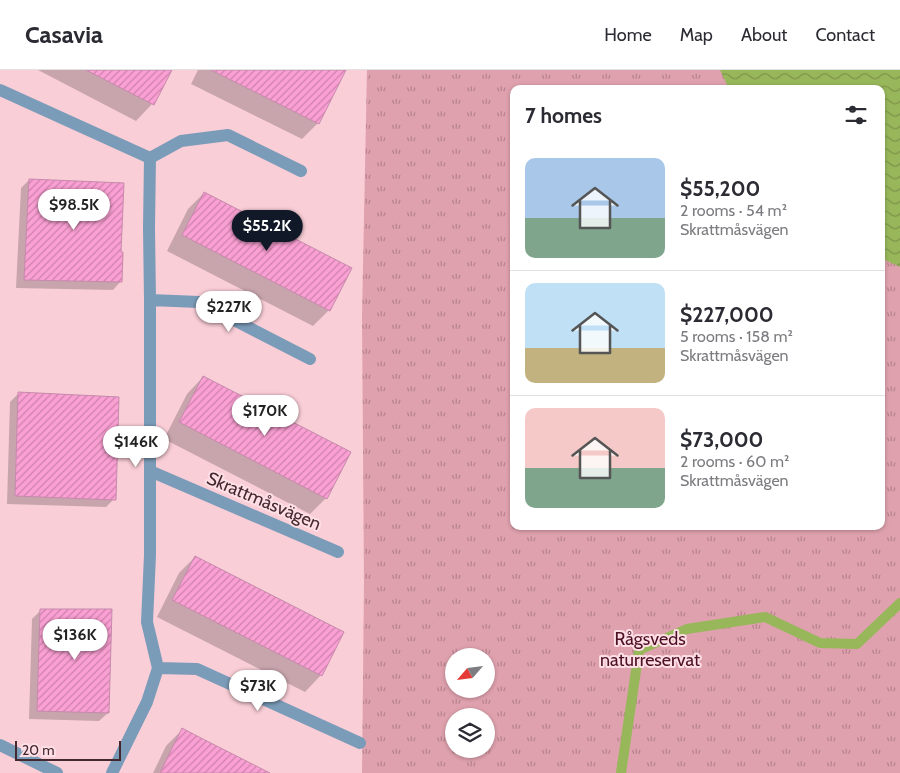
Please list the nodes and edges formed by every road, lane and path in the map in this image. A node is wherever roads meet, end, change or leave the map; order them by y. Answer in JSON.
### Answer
{"nodes":[{"id":1,"x":0,"y":90,"type":"edge"},
{"id":2,"x":150,"y":158,"type":"junction"},
{"id":3,"x":301,"y":171,"type":"dead end"},
{"id":4,"x":150,"y":300,"type":"junction"},
{"id":5,"x":310,"y":359,"type":"dead end"},
{"id":6,"x":150,"y":471,"type":"junction"},
{"id":7,"x":338,"y":552,"type":"dead end"},
{"id":8,"x":158,"y":668,"type":"junction"},
{"id":9,"x":360,"y":744,"type":"dead end"},
{"id":10,"x":0,"y":745,"type":"edge"},
{"id":11,"x":58,"y":773,"type":"edge"},
{"id":12,"x":112,"y":773,"type":"edge"}],
"edges":[{"from":1,"to":2,"type":"street"},
{"from":2,"to":3,"type":"street"},
{"from":2,"to":4,"type":"street"},
{"from":4,"to":5,"type":"street"},
{"from":4,"to":6,"type":"street"},
{"from":6,"to":7,"type":"street","name":"Skrattmåsvägen"},
{"from":6,"to":8,"type":"street"},
{"from":8,"to":9,"type":"street"},
{"from":8,"to":12,"type":"street"},
{"from":10,"to":11,"type":"street"}]}
